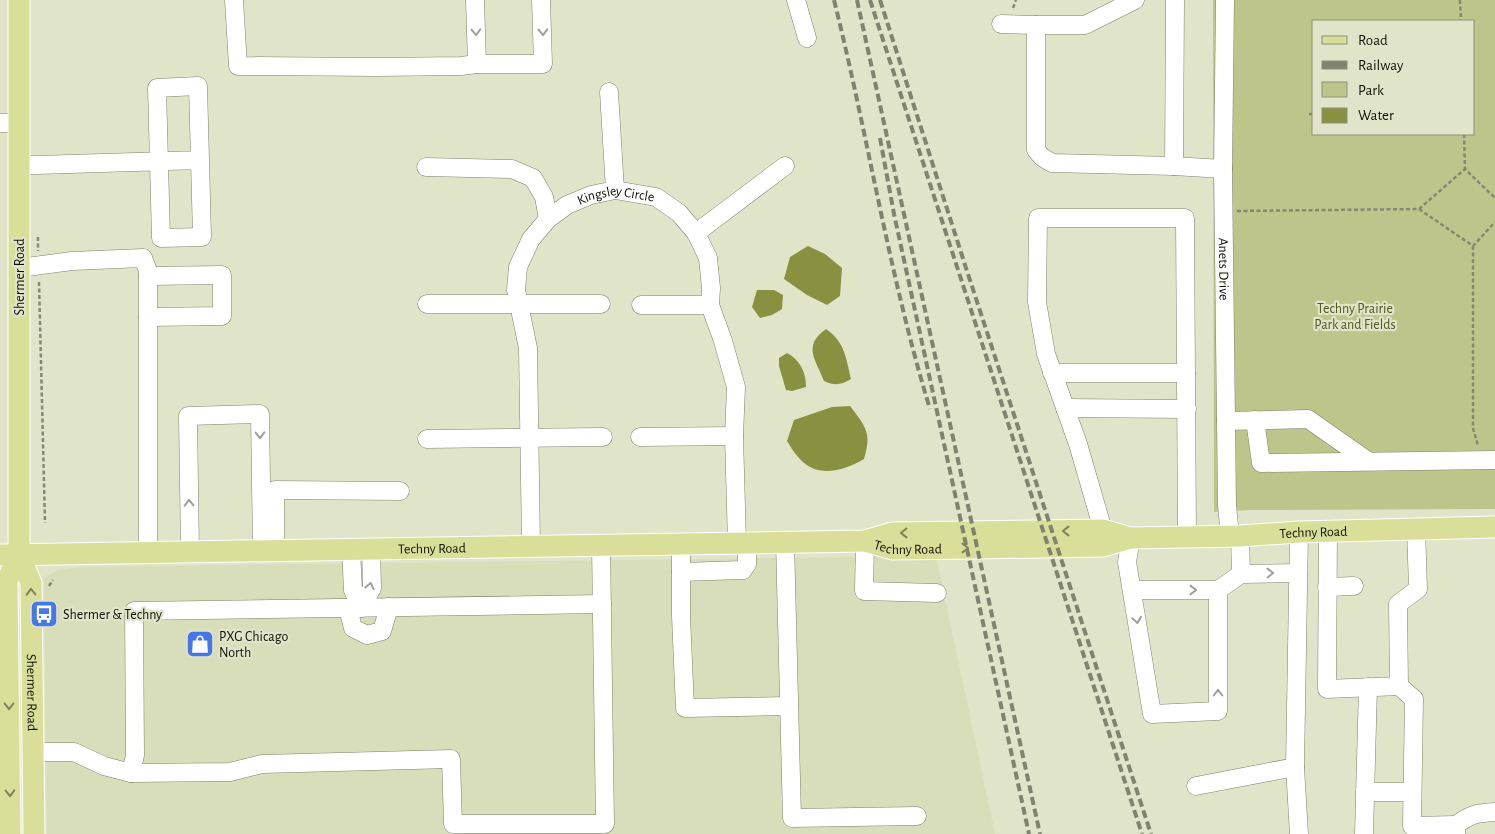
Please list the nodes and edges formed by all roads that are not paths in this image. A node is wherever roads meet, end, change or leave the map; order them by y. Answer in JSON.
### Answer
{"nodes":[{"id":1,"x":20,"y":0,"type":"edge"},
{"id":2,"x":234,"y":0,"type":"edge"},
{"id":3,"x":475,"y":0,"type":"edge"},
{"id":4,"x":541,"y":0,"type":"edge"},
{"id":5,"x":796,"y":0,"type":"edge"},
{"id":6,"x":1135,"y":0,"type":"edge"},
{"id":7,"x":1175,"y":0,"type":"edge"},
{"id":8,"x":1225,"y":0,"type":"edge"},
{"id":9,"x":1001,"y":24,"type":"dead end"},
{"id":10,"x":1036,"y":24,"type":"junction"},
{"id":11,"x":807,"y":38,"type":"dead end"},
{"id":12,"x":477,"y":64,"type":"junction"},
{"id":13,"x":609,"y":92,"type":"dead end"},
{"id":14,"x":10,"y":123,"type":"edge"},
{"id":15,"x":200,"y":160,"type":"junction"},
{"id":16,"x":160,"y":161,"type":"junction"},
{"id":17,"x":19,"y":165,"type":"junction"},
{"id":18,"x":785,"y":166,"type":"dead end"},
{"id":19,"x":1174,"y":166,"type":"junction"},
{"id":20,"x":426,"y":167,"type":"dead end"},
{"id":21,"x":1223,"y":169,"type":"junction"},
{"id":22,"x":615,"y":190,"type":"junction"},
{"id":23,"x":548,"y":219,"type":"junction"},
{"id":24,"x":696,"y":233,"type":"junction"},
{"id":25,"x":19,"y":268,"type":"junction"},
{"id":26,"x":148,"y":276,"type":"junction"},
{"id":27,"x":428,"y":304,"type":"dead end"},
{"id":28,"x":519,"y":304,"type":"junction"},
{"id":29,"x":601,"y":304,"type":"dead end"},
{"id":30,"x":641,"y":305,"type":"dead end"},
{"id":31,"x":710,"y":305,"type":"junction"},
{"id":32,"x":148,"y":317,"type":"junction"},
{"id":33,"x":1052,"y":373,"type":"junction"},
{"id":34,"x":1186,"y":373,"type":"junction"},
{"id":35,"x":1065,"y":408,"type":"junction"},
{"id":36,"x":1186,"y":409,"type":"junction"},
{"id":37,"x":1226,"y":420,"type":"junction"},
{"id":38,"x":1255,"y":420,"type":"junction"},
{"id":39,"x":734,"y":436,"type":"junction"},
{"id":40,"x":603,"y":437,"type":"dead end"},
{"id":41,"x":640,"y":437,"type":"dead end"},
{"id":42,"x":530,"y":438,"type":"junction"},
{"id":43,"x":427,"y":439,"type":"dead end"},
{"id":44,"x":1488,"y":460,"type":"edge"},
{"id":45,"x":1368,"y":461,"type":"junction"},
{"id":46,"x":400,"y":491,"type":"dead end"},
{"id":47,"x":1495,"y":527,"type":"edge"},
{"id":48,"x":1416,"y":528,"type":"junction"},
{"id":49,"x":1103,"y":530,"type":"junction"},
{"id":50,"x":1299,"y":532,"type":"junction"},
{"id":51,"x":1328,"y":532,"type":"junction"},
{"id":52,"x":1235,"y":536,"type":"junction"},
{"id":53,"x":1187,"y":537,"type":"junction"},
{"id":54,"x":1131,"y":538,"type":"junction"},
{"id":55,"x":864,"y":541,"type":"junction"},
{"id":56,"x":785,"y":542,"type":"junction"},
{"id":57,"x":742,"y":543,"type":"junction"},
{"id":58,"x":681,"y":544,"type":"junction"},
{"id":59,"x":601,"y":545,"type":"junction"},
{"id":60,"x":531,"y":546,"type":"junction"},
{"id":61,"x":361,"y":549,"type":"junction"},
{"id":62,"x":268,"y":550,"type":"junction"},
{"id":63,"x":148,"y":552,"type":"junction"},
{"id":64,"x":190,"y":552,"type":"junction"},
{"id":65,"x":9,"y":554,"type":"edge"},
{"id":66,"x":681,"y":572,"type":"junction"},
{"id":67,"x":1298,"y":573,"type":"junction"},
{"id":68,"x":1241,"y":574,"type":"junction"},
{"id":69,"x":1327,"y":586,"type":"junction"},
{"id":70,"x":1354,"y":586,"type":"dead end"},
{"id":71,"x":1132,"y":590,"type":"junction"},
{"id":72,"x":1218,"y":590,"type":"junction"},
{"id":73,"x":937,"y":593,"type":"dead end"},
{"id":74,"x":602,"y":604,"type":"junction"},
{"id":75,"x":389,"y":607,"type":"junction"},
{"id":76,"x":355,"y":608,"type":"junction"},
{"id":77,"x":1399,"y":686,"type":"junction"},
{"id":78,"x":1368,"y":688,"type":"junction"},
{"id":79,"x":790,"y":706,"type":"junction"},
{"id":80,"x":33,"y":752,"type":"junction"},
{"id":81,"x":1294,"y":767,"type":"junction"},
{"id":82,"x":132,"y":773,"type":"junction"},
{"id":83,"x":1196,"y":786,"type":"dead end"},
{"id":84,"x":1365,"y":792,"type":"junction"},
{"id":85,"x":1412,"y":792,"type":"junction"},
{"id":86,"x":1495,"y":812,"type":"edge"},
{"id":87,"x":917,"y":816,"type":"dead end"},
{"id":88,"x":1456,"y":829,"type":"edge"},
{"id":89,"x":10,"y":834,"type":"edge"},
{"id":90,"x":34,"y":834,"type":"edge"},
{"id":91,"x":1300,"y":834,"type":"edge"},
{"id":92,"x":1364,"y":834,"type":"edge"}],
"edges":[{"from":1,"to":14,"type":"main road","name":"Shermer Road"},
{"from":2,"to":12,"type":"street"},
{"from":3,"to":12,"type":"street","one_way":true},
{"from":4,"to":12,"type":"street","one_way":true},
{"from":5,"to":11,"type":"street"},
{"from":6,"to":10,"type":"street"},
{"from":7,"to":19,"type":"street"},
{"from":8,"to":21,"type":"street","name":"Anets Drive"},
{"from":9,"to":10,"type":"street"},
{"from":10,"to":19,"type":"street"},
{"from":13,"to":22,"type":"street"},
{"from":14,"to":17,"type":"main road","name":"Shermer Road"},
{"from":15,"to":16,"type":"street"},
{"from":15,"to":16,"type":"street"},
{"from":15,"to":16,"type":"street"},
{"from":16,"to":17,"type":"street"},
{"from":17,"to":25,"type":"main road","name":"Shermer Road"},
{"from":18,"to":24,"type":"street"},
{"from":19,"to":21,"type":"street"},
{"from":20,"to":23,"type":"street"},
{"from":21,"to":37,"type":"street","name":"Anets Drive"},
{"from":22,"to":23,"type":"street","name":"Kingsley Circle"},
{"from":22,"to":24,"type":"street","name":"Kingsley Circle"},
{"from":23,"to":28,"type":"street","name":"Kingsley Circle"},
{"from":24,"to":31,"type":"street","name":"Kingsley Circle"},
{"from":25,"to":26,"type":"street"},
{"from":25,"to":65,"type":"main road","name":"Shermer Road"},
{"from":26,"to":32,"type":"street"},
{"from":26,"to":32,"type":"street"},
{"from":27,"to":28,"type":"street"},
{"from":28,"to":29,"type":"street"},
{"from":28,"to":42,"type":"street","name":"Kingsley Circle"},
{"from":30,"to":31,"type":"street"},
{"from":31,"to":39,"type":"street","name":"Kingsley Circle"},
{"from":32,"to":63,"type":"street"},
{"from":33,"to":34,"type":"street"},
{"from":33,"to":34,"type":"street"},
{"from":33,"to":35,"type":"street"},
{"from":34,"to":36,"type":"street"},
{"from":35,"to":36,"type":"street"},
{"from":35,"to":49,"type":"street"},
{"from":36,"to":53,"type":"street"},
{"from":37,"to":38,"type":"street"},
{"from":37,"to":52,"type":"street","name":"Anets Drive"},
{"from":38,"to":45,"type":"street"},
{"from":38,"to":45,"type":"street"},
{"from":39,"to":41,"type":"street"},
{"from":39,"to":57,"type":"street","name":"Kingsley Circle"},
{"from":40,"to":42,"type":"street"},
{"from":42,"to":43,"type":"street"},
{"from":42,"to":60,"type":"street","name":"Kingsley Circle"},
{"from":44,"to":45,"type":"street"},
{"from":46,"to":62,"type":"street"},
{"from":47,"to":48,"type":"main road","name":"Techny Road"},
{"from":48,"to":51,"type":"main road","name":"Techny Road"},
{"from":48,"to":77,"type":"street"},
{"from":49,"to":54,"type":"main road","name":"Techny Road"},
{"from":49,"to":55,"type":"main road","name":"Techny Road","one_way":true},
{"from":50,"to":51,"type":"main road","name":"Techny Road"},
{"from":50,"to":52,"type":"main road","name":"Techny Road"},
{"from":50,"to":67,"type":"street"},
{"from":51,"to":69,"type":"street"},
{"from":52,"to":53,"type":"main road","name":"Techny Road"},
{"from":52,"to":68,"type":"street","name":"Anets Drive"},
{"from":53,"to":54,"type":"main road","name":"Techny Road"},
{"from":55,"to":54,"type":"main road","name":"Techny Road","one_way":true},
{"from":54,"to":71,"type":"street"},
{"from":55,"to":56,"type":"main road","name":"Techny Road"},
{"from":55,"to":73,"type":"street"},
{"from":56,"to":57,"type":"main road","name":"Techny Road"},
{"from":56,"to":79,"type":"street"},
{"from":57,"to":58,"type":"main road","name":"Techny Road"},
{"from":57,"to":66,"type":"street","name":"Kingsley Circle"},
{"from":58,"to":59,"type":"main road","name":"Techny Road"},
{"from":58,"to":66,"type":"street"},
{"from":59,"to":60,"type":"main road","name":"Techny Road"},
{"from":59,"to":74,"type":"street"},
{"from":60,"to":61,"type":"main road","name":"Techny Road"},
{"from":61,"to":62,"type":"main road","name":"Techny Road"},
{"from":61,"to":76,"type":"street"},
{"from":62,"to":64,"type":"main road","name":"Techny Road"},
{"from":64,"to":62,"type":"street","one_way":true},
{"from":63,"to":64,"type":"main road","name":"Techny Road"},
{"from":63,"to":65,"type":"main road","name":"Techny Road"},
{"from":80,"to":65,"type":"main road","name":"Shermer Road","one_way":true},
{"from":65,"to":89,"type":"main road","name":"Shermer Road","one_way":true},
{"from":66,"to":79,"type":"street"},
{"from":68,"to":67,"type":"street","one_way":true},
{"from":67,"to":81,"type":"street"},
{"from":68,"to":72,"type":"street"},
{"from":69,"to":70,"type":"street"},
{"from":69,"to":78,"type":"street"},
{"from":71,"to":72,"type":"street","one_way":true},
{"from":71,"to":72,"type":"street","one_way":true},
{"from":74,"to":75,"type":"street"},
{"from":74,"to":82,"type":"street"},
{"from":75,"to":76,"type":"street"},
{"from":75,"to":76,"type":"street"},
{"from":76,"to":82,"type":"street"},
{"from":77,"to":78,"type":"street"},
{"from":77,"to":85,"type":"street"},
{"from":78,"to":84,"type":"street"},
{"from":79,"to":87,"type":"street"},
{"from":80,"to":82,"type":"street"},
{"from":80,"to":90,"type":"main road","name":"Shermer Road"},
{"from":81,"to":83,"type":"street"},
{"from":81,"to":91,"type":"street"},
{"from":84,"to":85,"type":"street"},
{"from":84,"to":92,"type":"street"},
{"from":85,"to":88,"type":"street"},
{"from":86,"to":88,"type":"street"}]}
